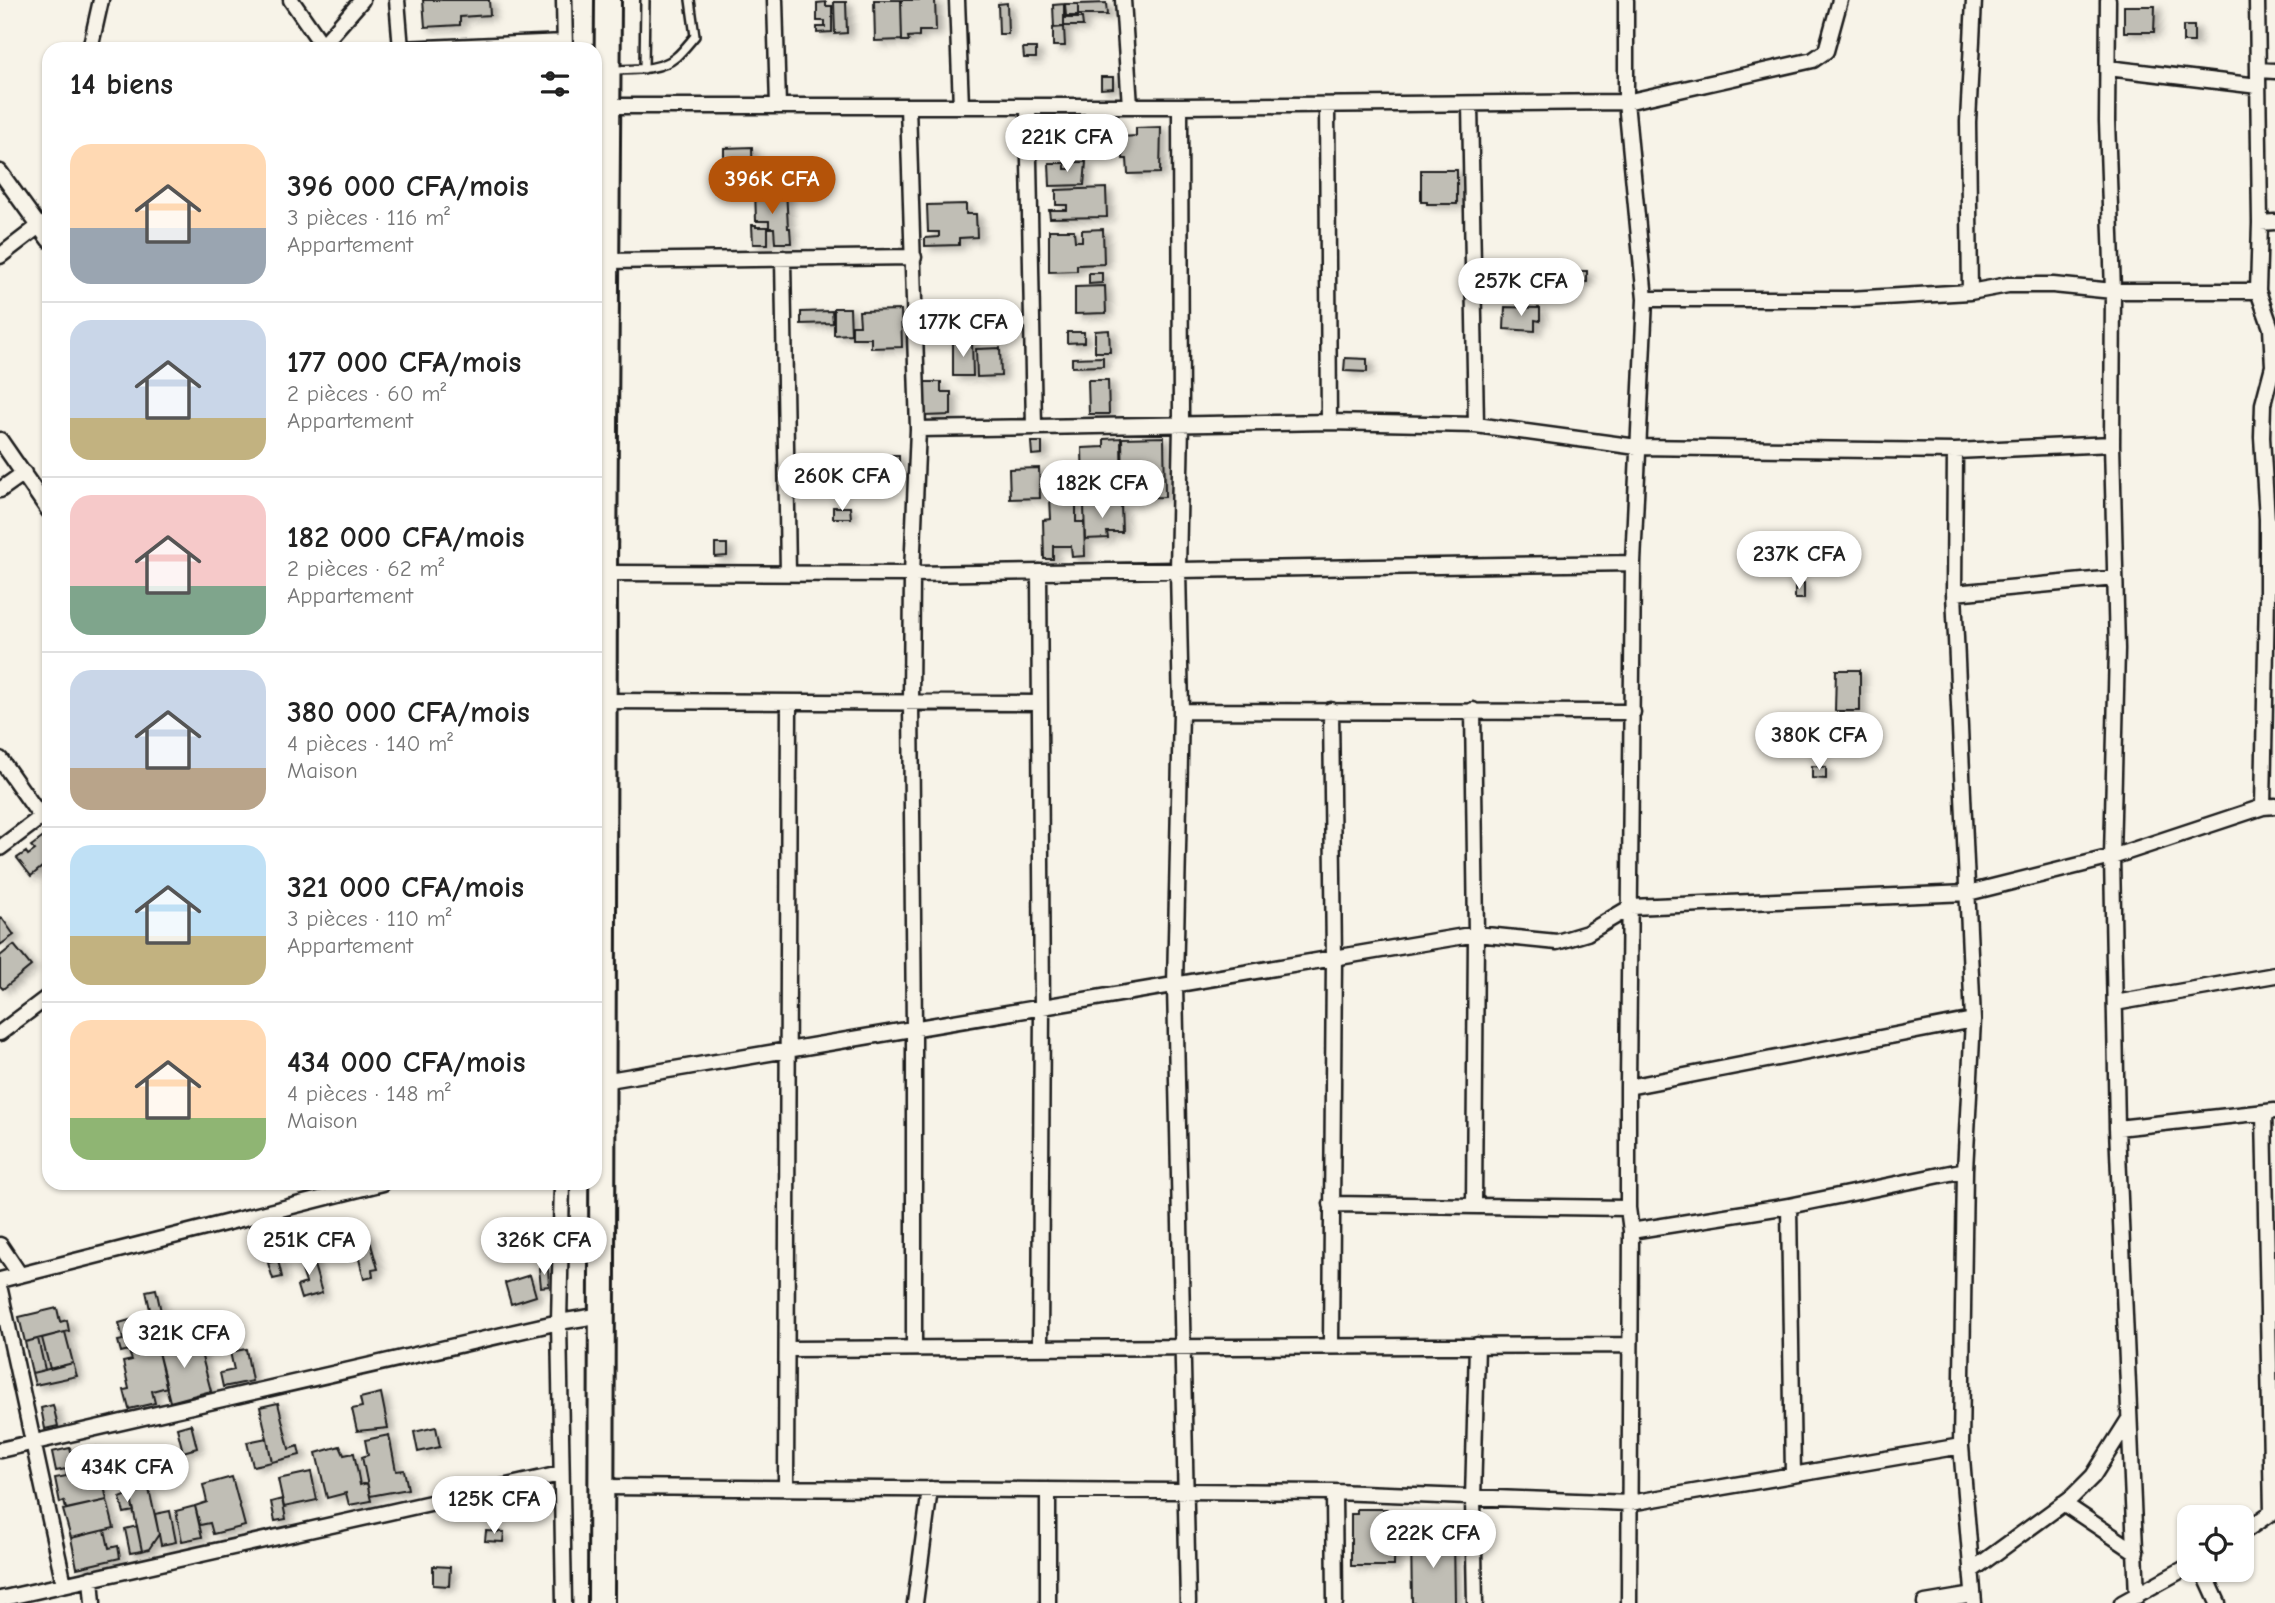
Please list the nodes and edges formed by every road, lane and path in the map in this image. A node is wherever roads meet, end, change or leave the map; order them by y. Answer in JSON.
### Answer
{"nodes":[{"id":1,"x":101,"y":0,"type":"edge"},
{"id":2,"x":291,"y":0,"type":"edge"},
{"id":3,"x":362,"y":0,"type":"edge"},
{"id":4,"x":397,"y":0,"type":"edge"},
{"id":5,"x":564,"y":0,"type":"edge"},
{"id":6,"x":608,"y":0,"type":"edge"},
{"id":7,"x":645,"y":0,"type":"edge"},
{"id":8,"x":690,"y":0,"type":"edge"},
{"id":9,"x":775,"y":0,"type":"edge"},
{"id":10,"x":957,"y":0,"type":"edge"},
{"id":11,"x":1123,"y":0,"type":"edge"},
{"id":12,"x":1626,"y":0,"type":"edge"},
{"id":13,"x":1840,"y":0,"type":"edge"},
{"id":14,"x":1974,"y":0,"type":"edge"},
{"id":15,"x":2108,"y":0,"type":"edge"},
{"id":16,"x":2258,"y":0,"type":"edge"},
{"id":17,"x":92,"y":42,"type":"edge"},
{"id":18,"x":318,"y":42,"type":"edge"},
{"id":19,"x":327,"y":42,"type":"edge"},
{"id":20,"x":400,"y":42,"type":"edge"},
{"id":21,"x":565,"y":42,"type":"edge"},
{"id":22,"x":2108,"y":68,"type":"junction"},
{"id":23,"x":644,"y":69,"type":"junction"},
{"id":24,"x":608,"y":70,"type":"junction"},
{"id":25,"x":2258,"y":70,"type":"junction"},
{"id":26,"x":2275,"y":71,"type":"edge"},
{"id":27,"x":2258,"y":86,"type":"junction"},
{"id":28,"x":1626,"y":102,"type":"junction"},
{"id":29,"x":1470,"y":103,"type":"junction"},
{"id":30,"x":1327,"y":105,"type":"junction"},
{"id":31,"x":608,"y":106,"type":"junction"},
{"id":32,"x":778,"y":106,"type":"junction"},
{"id":33,"x":908,"y":106,"type":"junction"},
{"id":34,"x":961,"y":106,"type":"junction"},
{"id":35,"x":1028,"y":106,"type":"junction"},
{"id":36,"x":1130,"y":106,"type":"junction"},
{"id":37,"x":1180,"y":107,"type":"junction"},
{"id":38,"x":0,"y":172,"type":"edge"},
{"id":39,"x":42,"y":222,"type":"edge"},
{"id":40,"x":2268,"y":223,"type":"edge"},
{"id":41,"x":42,"y":225,"type":"edge"},
{"id":42,"x":0,"y":256,"type":"edge"},
{"id":43,"x":914,"y":257,"type":"junction"},
{"id":44,"x":783,"y":258,"type":"junction"},
{"id":45,"x":606,"y":261,"type":"junction"},
{"id":46,"x":2113,"y":291,"type":"junction"},
{"id":47,"x":2258,"y":291,"type":"junction"},
{"id":48,"x":1970,"y":292,"type":"junction"},
{"id":49,"x":1646,"y":299,"type":"junction"},
{"id":50,"x":602,"y":370,"type":"edge"},
{"id":51,"x":1329,"y":422,"type":"junction"},
{"id":52,"x":1181,"y":424,"type":"junction"},
{"id":53,"x":1476,"y":425,"type":"junction"},
{"id":54,"x":1034,"y":427,"type":"junction"},
{"id":55,"x":918,"y":429,"type":"junction"},
{"id":56,"x":0,"y":440,"type":"edge"},
{"id":57,"x":2112,"y":444,"type":"junction"},
{"id":58,"x":1637,"y":447,"type":"junction"},
{"id":59,"x":1955,"y":451,"type":"junction"},
{"id":60,"x":602,"y":456,"type":"edge"},
{"id":61,"x":24,"y":473,"type":"junction"},
{"id":62,"x":0,"y":490,"type":"edge"},
{"id":63,"x":42,"y":500,"type":"edge"},
{"id":64,"x":2271,"y":515,"type":"edge"},
{"id":65,"x":1633,"y":563,"type":"junction"},
{"id":66,"x":1178,"y":570,"type":"junction"},
{"id":67,"x":1039,"y":572,"type":"junction"},
{"id":68,"x":604,"y":573,"type":"junction"},
{"id":69,"x":788,"y":573,"type":"junction"},
{"id":70,"x":912,"y":574,"type":"junction"},
{"id":71,"x":2115,"y":578,"type":"junction"},
{"id":72,"x":1954,"y":593,"type":"junction"},
{"id":73,"x":2271,"y":593,"type":"edge"},
{"id":74,"x":603,"y":701,"type":"junction"},
{"id":75,"x":911,"y":702,"type":"junction"},
{"id":76,"x":789,"y":703,"type":"junction"},
{"id":77,"x":1039,"y":703,"type":"junction"},
{"id":78,"x":1331,"y":710,"type":"junction"},
{"id":79,"x":1473,"y":710,"type":"junction"},
{"id":80,"x":1181,"y":711,"type":"junction"},
{"id":81,"x":1633,"y":712,"type":"junction"},
{"id":82,"x":0,"y":759,"type":"edge"},
{"id":83,"x":2269,"y":806,"type":"edge"},
{"id":84,"x":42,"y":810,"type":"edge"},
{"id":85,"x":42,"y":816,"type":"edge"},
{"id":86,"x":0,"y":848,"type":"edge"},
{"id":87,"x":2112,"y":857,"type":"junction"},
{"id":88,"x":1968,"y":892,"type":"junction"},
{"id":89,"x":1631,"y":907,"type":"junction"},
{"id":90,"x":1476,"y":934,"type":"junction"},
{"id":91,"x":1334,"y":958,"type":"junction"},
{"id":92,"x":2275,"y":975,"type":"edge"},
{"id":93,"x":1175,"y":985,"type":"junction"},
{"id":94,"x":2116,"y":1003,"type":"junction"},
{"id":95,"x":42,"y":1005,"type":"edge"},
{"id":96,"x":1042,"y":1007,"type":"junction"},
{"id":97,"x":1973,"y":1020,"type":"junction"},
{"id":98,"x":914,"y":1029,"type":"junction"},
{"id":99,"x":0,"y":1033,"type":"edge"},
{"id":100,"x":789,"y":1050,"type":"junction"},
{"id":101,"x":603,"y":1081,"type":"junction"},
{"id":102,"x":1628,"y":1087,"type":"junction"},
{"id":103,"x":602,"y":1093,"type":"edge"},
{"id":104,"x":2269,"y":1112,"type":"edge"},
{"id":105,"x":2117,"y":1128,"type":"junction"},
{"id":106,"x":1965,"y":1170,"type":"junction"},
{"id":107,"x":355,"y":1190,"type":"edge"},
{"id":108,"x":562,"y":1190,"type":"edge"},
{"id":109,"x":600,"y":1190,"type":"edge"},
{"id":110,"x":1331,"y":1204,"type":"junction"},
{"id":111,"x":1474,"y":1206,"type":"junction"},
{"id":112,"x":1789,"y":1206,"type":"junction"},
{"id":113,"x":1628,"y":1208,"type":"junction"},
{"id":114,"x":2271,"y":1218,"type":"edge"},
{"id":115,"x":1630,"y":1231,"type":"junction"},
{"id":116,"x":0,"y":1245,"type":"edge"},
{"id":117,"x":20,"y":1275,"type":"junction"},
{"id":118,"x":0,"y":1280,"type":"edge"},
{"id":119,"x":0,"y":1290,"type":"edge"},
{"id":120,"x":603,"y":1315,"type":"junction"},
{"id":121,"x":559,"y":1322,"type":"junction"},
{"id":122,"x":1476,"y":1345,"type":"junction"},
{"id":123,"x":1628,"y":1345,"type":"junction"},
{"id":124,"x":1331,"y":1346,"type":"junction"},
{"id":125,"x":1183,"y":1347,"type":"junction"},
{"id":126,"x":914,"y":1348,"type":"junction"},
{"id":127,"x":1040,"y":1348,"type":"junction"},
{"id":128,"x":787,"y":1349,"type":"junction"},
{"id":129,"x":2129,"y":1418,"type":"junction"},
{"id":130,"x":33,"y":1443,"type":"junction"},
{"id":131,"x":1961,"y":1446,"type":"junction"},
{"id":132,"x":0,"y":1450,"type":"edge"},
{"id":133,"x":560,"y":1474,"type":"junction"},
{"id":134,"x":1793,"y":1475,"type":"junction"},
{"id":135,"x":603,"y":1487,"type":"junction"},
{"id":136,"x":786,"y":1488,"type":"junction"},
{"id":137,"x":930,"y":1489,"type":"junction"},
{"id":138,"x":1048,"y":1490,"type":"junction"},
{"id":139,"x":1186,"y":1491,"type":"junction"},
{"id":140,"x":1334,"y":1492,"type":"junction"},
{"id":141,"x":1474,"y":1499,"type":"junction"},
{"id":142,"x":1630,"y":1503,"type":"junction"},
{"id":143,"x":2063,"y":1503,"type":"junction"},
{"id":144,"x":2274,"y":1511,"type":"edge"},
{"id":145,"x":2254,"y":1525,"type":"edge"},
{"id":146,"x":2136,"y":1552,"type":"junction"},
{"id":147,"x":1971,"y":1571,"type":"junction"},
{"id":148,"x":2177,"y":1573,"type":"edge"},
{"id":149,"x":91,"y":1578,"type":"junction"},
{"id":150,"x":2208,"y":1582,"type":"edge"},
{"id":151,"x":64,"y":1584,"type":"junction"},
{"id":152,"x":2137,"y":1596,"type":"junction"},
{"id":153,"x":0,"y":1599,"type":"edge"},
{"id":154,"x":1973,"y":1599,"type":"edge"},
{"id":155,"x":93,"y":1603,"type":"edge"},
{"id":156,"x":564,"y":1603,"type":"edge"},
{"id":157,"x":601,"y":1603,"type":"edge"},
{"id":158,"x":915,"y":1603,"type":"edge"},
{"id":159,"x":1048,"y":1603,"type":"edge"},
{"id":160,"x":1188,"y":1603,"type":"edge"},
{"id":161,"x":1335,"y":1603,"type":"edge"},
{"id":162,"x":1475,"y":1603,"type":"edge"},
{"id":163,"x":1629,"y":1603,"type":"edge"},
{"id":164,"x":1925,"y":1603,"type":"edge"},
{"id":165,"x":2122,"y":1603,"type":"edge"},
{"id":166,"x":2218,"y":1603,"type":"edge"}],
"edges":[{"from":1,"to":17,"type":"street"},
{"from":2,"to":18,"type":"street"},
{"from":3,"to":19,"type":"street"},
{"from":4,"to":20,"type":"street"},
{"from":5,"to":21,"type":"street"},
{"from":6,"to":24,"type":"highway"},
{"from":7,"to":23,"type":"lane"},
{"from":8,"to":23,"type":"lane"},
{"from":9,"to":32,"type":"street"},
{"from":10,"to":34,"type":"street"},
{"from":11,"to":36,"type":"street"},
{"from":12,"to":28,"type":"street"},
{"from":13,"to":28,"type":"street"},
{"from":14,"to":48,"type":"street"},
{"from":15,"to":22,"type":"street"},
{"from":16,"to":25,"type":"street"},
{"from":22,"to":27,"type":"street"},
{"from":22,"to":46,"type":"street"},
{"from":23,"to":24,"type":"lane"},
{"from":24,"to":31,"type":"highway"},
{"from":25,"to":26,"type":"street"},
{"from":25,"to":27,"type":"street"},
{"from":27,"to":40,"type":"street"},
{"from":28,"to":29,"type":"street"},
{"from":28,"to":49,"type":"street"},
{"from":29,"to":30,"type":"street"},
{"from":29,"to":53,"type":"street"},
{"from":30,"to":37,"type":"street"},
{"from":30,"to":51,"type":"street"},
{"from":31,"to":32,"type":"street"},
{"from":31,"to":45,"type":"highway"},
{"from":32,"to":33,"type":"street"},
{"from":33,"to":34,"type":"street"},
{"from":33,"to":43,"type":"street"},
{"from":34,"to":35,"type":"street"},
{"from":35,"to":36,"type":"street"},
{"from":35,"to":54,"type":"street"},
{"from":36,"to":37,"type":"street"},
{"from":37,"to":52,"type":"street"},
{"from":38,"to":39,"type":"street"},
{"from":40,"to":47,"type":"street"},
{"from":41,"to":42,"type":"street"},
{"from":43,"to":44,"type":"street"},
{"from":43,"to":55,"type":"street"},
{"from":44,"to":45,"type":"street"},
{"from":44,"to":69,"type":"street"},
{"from":45,"to":50,"type":"highway"},
{"from":46,"to":47,"type":"street"},
{"from":46,"to":48,"type":"street"},
{"from":46,"to":57,"type":"street"},
{"from":47,"to":64,"type":"street"},
{"from":48,"to":49,"type":"street"},
{"from":49,"to":58,"type":"street"},
{"from":51,"to":52,"type":"street"},
{"from":51,"to":53,"type":"street"},
{"from":52,"to":54,"type":"street"},
{"from":52,"to":66,"type":"street"},
{"from":53,"to":58,"type":"street"},
{"from":54,"to":55,"type":"street"},
{"from":55,"to":70,"type":"street"},
{"from":56,"to":61,"type":"street"},
{"from":57,"to":59,"type":"street"},
{"from":57,"to":71,"type":"street"},
{"from":58,"to":59,"type":"street"},
{"from":58,"to":65,"type":"street"},
{"from":59,"to":72,"type":"street"},
{"from":60,"to":68,"type":"highway"},
{"from":61,"to":62,"type":"street"},
{"from":61,"to":63,"type":"street"},
{"from":64,"to":73,"type":"street"},
{"from":65,"to":66,"type":"street"},
{"from":65,"to":81,"type":"street"},
{"from":66,"to":67,"type":"street"},
{"from":66,"to":80,"type":"street"},
{"from":67,"to":70,"type":"street"},
{"from":67,"to":77,"type":"street"},
{"from":68,"to":69,"type":"street"},
{"from":68,"to":74,"type":"highway"},
{"from":69,"to":70,"type":"street"},
{"from":70,"to":75,"type":"street"},
{"from":71,"to":72,"type":"street"},
{"from":71,"to":87,"type":"street"},
{"from":72,"to":88,"type":"street"},
{"from":73,"to":83,"type":"street"},
{"from":74,"to":76,"type":"street"},
{"from":74,"to":101,"type":"highway"},
{"from":75,"to":76,"type":"street"},
{"from":75,"to":77,"type":"street"},
{"from":75,"to":98,"type":"street"},
{"from":76,"to":100,"type":"street"},
{"from":77,"to":96,"type":"street"},
{"from":78,"to":79,"type":"street"},
{"from":78,"to":80,"type":"street"},
{"from":78,"to":91,"type":"street"},
{"from":79,"to":81,"type":"street"},
{"from":79,"to":90,"type":"street"},
{"from":80,"to":93,"type":"street"},
{"from":81,"to":89,"type":"street"},
{"from":82,"to":84,"type":"street"},
{"from":83,"to":87,"type":"street"},
{"from":85,"to":86,"type":"street"},
{"from":87,"to":88,"type":"street"},
{"from":87,"to":94,"type":"street"},
{"from":88,"to":89,"type":"street"},
{"from":88,"to":97,"type":"street"},
{"from":89,"to":90,"type":"street"},
{"from":89,"to":102,"type":"street"},
{"from":90,"to":91,"type":"street"},
{"from":90,"to":111,"type":"street"},
{"from":91,"to":93,"type":"street"},
{"from":91,"to":110,"type":"street"},
{"from":92,"to":94,"type":"street"},
{"from":93,"to":96,"type":"street"},
{"from":93,"to":125,"type":"street"},
{"from":94,"to":105,"type":"street"},
{"from":95,"to":99,"type":"street"},
{"from":96,"to":98,"type":"street"},
{"from":96,"to":127,"type":"street"},
{"from":97,"to":102,"type":"street"},
{"from":97,"to":106,"type":"street"},
{"from":98,"to":100,"type":"street"},
{"from":98,"to":126,"type":"street"},
{"from":100,"to":101,"type":"street"},
{"from":100,"to":128,"type":"street"},
{"from":101,"to":103,"type":"highway"},
{"from":102,"to":113,"type":"street"},
{"from":104,"to":105,"type":"street"},
{"from":104,"to":114,"type":"street"},
{"from":105,"to":129,"type":"street"},
{"from":106,"to":112,"type":"street"},
{"from":106,"to":131,"type":"street"},
{"from":107,"to":117,"type":"street"},
{"from":108,"to":121,"type":"street"},
{"from":109,"to":120,"type":"highway"},
{"from":110,"to":111,"type":"street"},
{"from":110,"to":124,"type":"street"},
{"from":111,"to":113,"type":"street"},
{"from":112,"to":115,"type":"street"},
{"from":112,"to":134,"type":"street"},
{"from":113,"to":115,"type":"street"},
{"from":114,"to":144,"type":"street"},
{"from":115,"to":123,"type":"street"},
{"from":116,"to":117,"type":"street"},
{"from":117,"to":118,"type":"street"},
{"from":119,"to":130,"type":"street"},
{"from":120,"to":121,"type":"street"},
{"from":120,"to":135,"type":"highway"},
{"from":121,"to":130,"type":"street"},
{"from":121,"to":133,"type":"street"},
{"from":122,"to":123,"type":"street"},
{"from":122,"to":124,"type":"street"},
{"from":122,"to":141,"type":"street"},
{"from":123,"to":142,"type":"street"},
{"from":124,"to":125,"type":"street"},
{"from":125,"to":127,"type":"street"},
{"from":125,"to":139,"type":"street"},
{"from":126,"to":127,"type":"street"},
{"from":126,"to":128,"type":"street"},
{"from":128,"to":136,"type":"street"},
{"from":129,"to":143,"type":"street"},
{"from":129,"to":146,"type":"street"},
{"from":130,"to":132,"type":"street"},
{"from":130,"to":151,"type":"street"},
{"from":131,"to":134,"type":"street"},
{"from":131,"to":147,"type":"street"},
{"from":133,"to":149,"type":"street"},
{"from":133,"to":156,"type":"street"},
{"from":134,"to":142,"type":"street"},
{"from":135,"to":136,"type":"street"},
{"from":135,"to":157,"type":"highway"},
{"from":136,"to":137,"type":"street"},
{"from":137,"to":138,"type":"street"},
{"from":137,"to":158,"type":"street"},
{"from":138,"to":139,"type":"street"},
{"from":138,"to":159,"type":"street"},
{"from":139,"to":140,"type":"street"},
{"from":139,"to":160,"type":"street"},
{"from":140,"to":141,"type":"street"},
{"from":140,"to":161,"type":"street"},
{"from":141,"to":142,"type":"street"},
{"from":141,"to":162,"type":"street"},
{"from":142,"to":163,"type":"street"},
{"from":143,"to":146,"type":"street"},
{"from":143,"to":147,"type":"street"},
{"from":144,"to":145,"type":"street"},
{"from":146,"to":152,"type":"street"},
{"from":147,"to":154,"type":"street"},
{"from":148,"to":152,"type":"street"},
{"from":149,"to":151,"type":"street"},
{"from":149,"to":155,"type":"street"},
{"from":150,"to":166,"type":"street"},
{"from":151,"to":153,"type":"street"},
{"from":152,"to":165,"type":"street"},
{"from":154,"to":164,"type":"street"}]}
